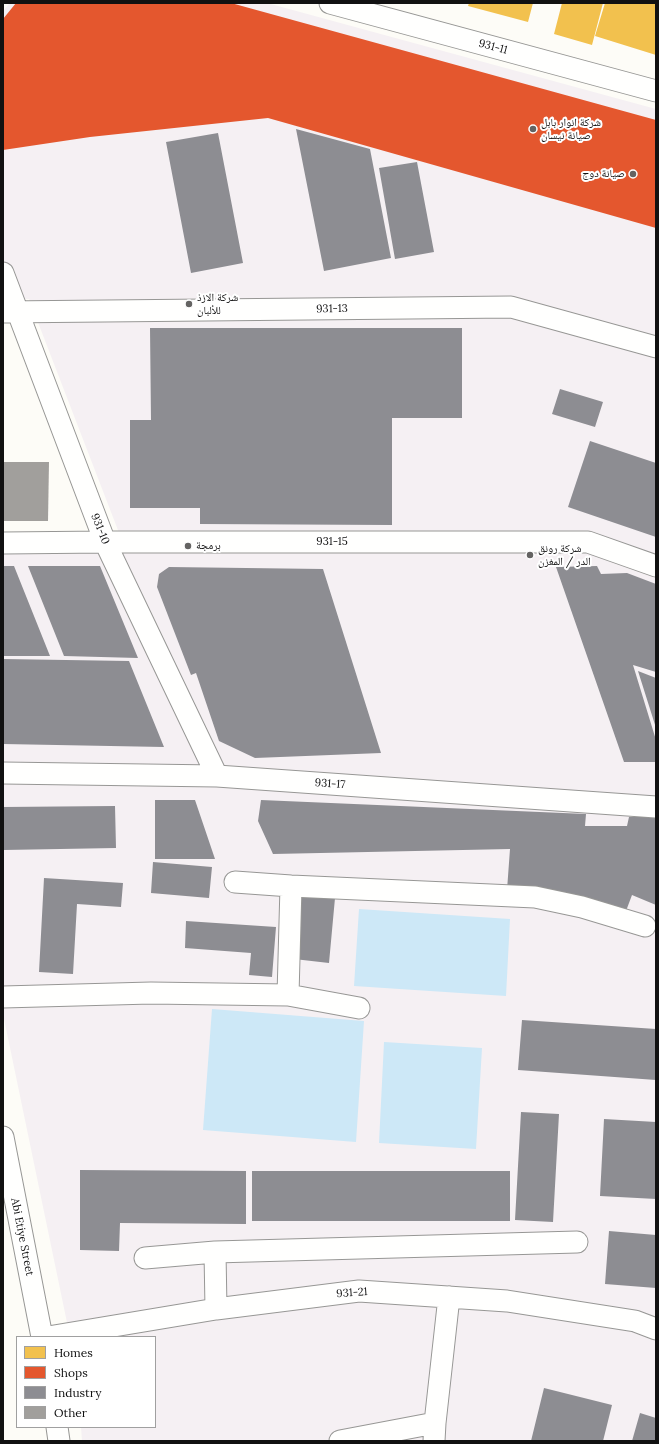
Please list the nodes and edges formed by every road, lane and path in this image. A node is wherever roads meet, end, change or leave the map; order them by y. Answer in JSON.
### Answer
{"nodes":[{"id":1,"x":330,"y":3,"type":"edge"},
{"id":2,"x":656,"y":91,"type":"edge"},
{"id":3,"x":3,"y":273,"type":"edge"},
{"id":4,"x":10,"y":312,"type":"edge"},
{"id":5,"x":656,"y":348,"type":"edge"},
{"id":6,"x":105,"y":542,"type":"junction"},
{"id":7,"x":3,"y":543,"type":"edge"},
{"id":8,"x":656,"y":566,"type":"edge"},
{"id":9,"x":3,"y":773,"type":"edge"},
{"id":10,"x":217,"y":776,"type":"junction"},
{"id":11,"x":656,"y":807,"type":"edge"},
{"id":12,"x":235,"y":882,"type":"dead end"},
{"id":13,"x":291,"y":886,"type":"junction"},
{"id":14,"x":645,"y":926,"type":"dead end"},
{"id":15,"x":288,"y":995,"type":"junction"},
{"id":16,"x":3,"y":997,"type":"edge"},
{"id":17,"x":360,"y":1008,"type":"dead end"},
{"id":18,"x":3,"y":1137,"type":"edge"},
{"id":19,"x":577,"y":1242,"type":"dead end"},
{"id":20,"x":215,"y":1252,"type":"junction"},
{"id":21,"x":145,"y":1258,"type":"dead end"},
{"id":22,"x":449,"y":1297,"type":"junction"},
{"id":23,"x":216,"y":1309,"type":"junction"},
{"id":24,"x":656,"y":1329,"type":"edge"},
{"id":25,"x":42,"y":1336,"type":"edge"},
{"id":26,"x":54,"y":1336,"type":"edge"},
{"id":27,"x":57,"y":1428,"type":"edge"},
{"id":28,"x":434,"y":1432,"type":"edge"},
{"id":29,"x":59,"y":1441,"type":"edge"},
{"id":30,"x":340,"y":1441,"type":"edge"}],
"edges":[{"from":1,"to":2,"type":"street","name":"931-11"},
{"from":3,"to":4,"type":"street","name":"931-10"},
{"from":4,"to":5,"type":"street","name":"931-13"},
{"from":4,"to":6,"type":"street","name":"931-10"},
{"from":6,"to":7,"type":"street","name":"931-15"},
{"from":6,"to":8,"type":"street","name":"931-15"},
{"from":6,"to":10,"type":"street","name":"931-10"},
{"from":9,"to":10,"type":"street","name":"931-17"},
{"from":10,"to":11,"type":"street","name":"931-17"},
{"from":12,"to":13,"type":"street"},
{"from":13,"to":14,"type":"street"},
{"from":13,"to":15,"type":"street"},
{"from":15,"to":16,"type":"street"},
{"from":15,"to":17,"type":"street"},
{"from":18,"to":25,"type":"street","name":"Abi Etiye Street"},
{"from":19,"to":20,"type":"street"},
{"from":20,"to":21,"type":"street"},
{"from":20,"to":23,"type":"street"},
{"from":22,"to":23,"type":"street","name":"931-21"},
{"from":22,"to":24,"type":"street","name":"931-21"},
{"from":22,"to":28,"type":"street"},
{"from":23,"to":26,"type":"street","name":"931-21"},
{"from":27,"to":29,"type":"street"},
{"from":28,"to":30,"type":"street"}]}
